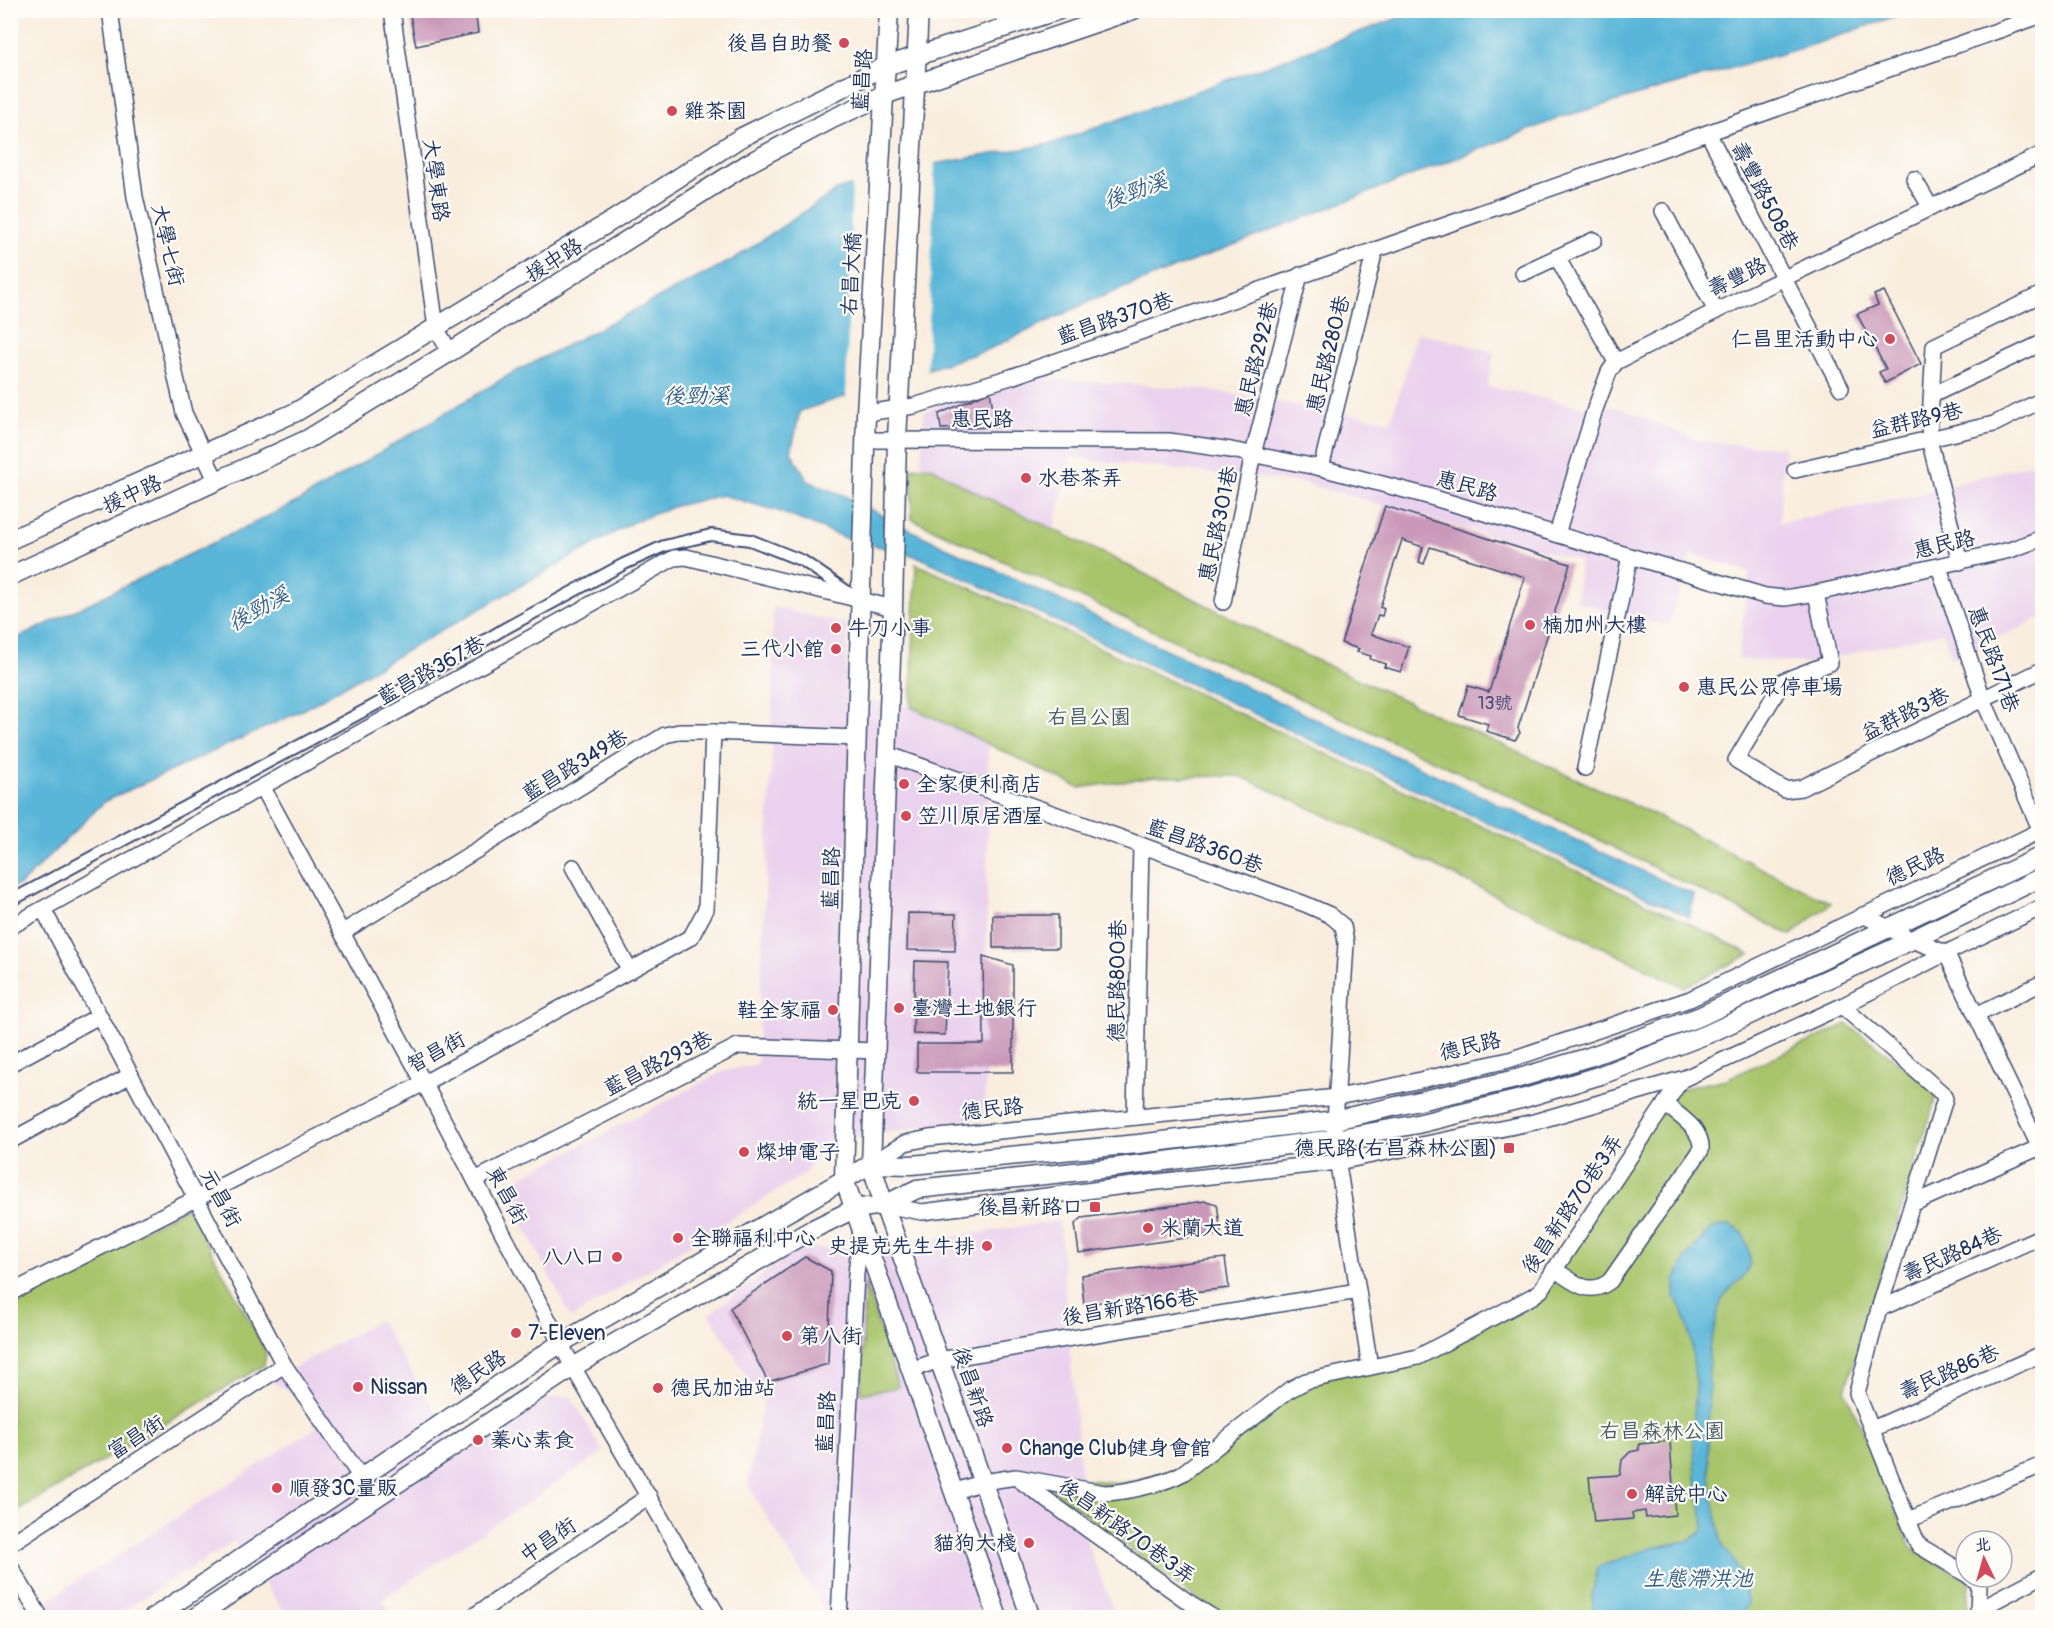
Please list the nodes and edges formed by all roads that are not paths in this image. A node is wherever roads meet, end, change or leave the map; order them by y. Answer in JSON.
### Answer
{"nodes":[{"id":1,"x":110,"y":10,"type":"edge"},
{"id":2,"x":392,"y":10,"type":"edge"},
{"id":3,"x":889,"y":10,"type":"edge"},
{"id":4,"x":919,"y":10,"type":"edge"},
{"id":5,"x":1133,"y":10,"type":"edge"},
{"id":6,"x":1057,"y":11,"type":"edge"},
{"id":7,"x":2042,"y":12,"type":"edge"},
{"id":8,"x":1064,"y":33,"type":"junction"},
{"id":9,"x":916,"y":57,"type":"junction"},
{"id":10,"x":886,"y":66,"type":"junction"},
{"id":11,"x":915,"y":85,"type":"junction"},
{"id":12,"x":884,"y":95,"type":"junction"},
{"id":13,"x":1708,"y":133,"type":"junction"},
{"id":14,"x":880,"y":153,"type":"joint"},
{"id":15,"x":2043,"y":154,"type":"edge"},
{"id":16,"x":1914,"y":179,"type":"dead end"},
{"id":17,"x":1931,"y":208,"type":"junction"},
{"id":18,"x":1663,"y":211,"type":"dead end"},
{"id":19,"x":1594,"y":240,"type":"dead end"},
{"id":20,"x":1375,"y":250,"type":"junction"},
{"id":21,"x":1557,"y":257,"type":"junction"},
{"id":22,"x":1523,"y":273,"type":"dead end"},
{"id":23,"x":1300,"y":275,"type":"junction"},
{"id":24,"x":1784,"y":278,"type":"junction"},
{"id":25,"x":2043,"y":294,"type":"edge"},
{"id":26,"x":1716,"y":311,"type":"junction"},
{"id":27,"x":436,"y":328,"type":"junction"},
{"id":28,"x":2043,"y":343,"type":"edge"},
{"id":29,"x":450,"y":352,"type":"junction"},
{"id":30,"x":1616,"y":362,"type":"junction"},
{"id":31,"x":1841,"y":388,"type":"dead end"},
{"id":32,"x":1932,"y":395,"type":"junction"},
{"id":33,"x":899,"y":400,"type":"junction"},
{"id":34,"x":2043,"y":400,"type":"edge"},
{"id":35,"x":867,"y":406,"type":"junction"},
{"id":36,"x":897,"y":439,"type":"junction"},
{"id":37,"x":1929,"y":439,"type":"junction"},
{"id":38,"x":866,"y":440,"type":"junction"},
{"id":39,"x":203,"y":453,"type":"junction"},
{"id":40,"x":1254,"y":454,"type":"junction"},
{"id":41,"x":1321,"y":468,"type":"junction"},
{"id":42,"x":1796,"y":470,"type":"dead end"},
{"id":43,"x":216,"y":480,"type":"junction"},
{"id":44,"x":1557,"y":534,"type":"junction"},
{"id":45,"x":2043,"y":538,"type":"edge"},
{"id":46,"x":10,"y":540,"type":"edge"},
{"id":47,"x":1630,"y":556,"type":"junction"},
{"id":48,"x":1960,"y":562,"type":"junction"},
{"id":49,"x":1939,"y":567,"type":"junction"},
{"id":50,"x":10,"y":576,"type":"edge"},
{"id":51,"x":1816,"y":593,"type":"junction"},
{"id":52,"x":861,"y":601,"type":"junction"},
{"id":53,"x":1223,"y":602,"type":"dead end"},
{"id":54,"x":893,"y":608,"type":"junction"},
{"id":55,"x":2043,"y":670,"type":"edge"},
{"id":56,"x":1983,"y":699,"type":"junction"},
{"id":57,"x":713,"y":732,"type":"junction"},
{"id":58,"x":857,"y":738,"type":"junction"},
{"id":59,"x":887,"y":754,"type":"junction"},
{"id":60,"x":1585,"y":768,"type":"dead end"},
{"id":61,"x":263,"y":788,"type":"junction"},
{"id":62,"x":2042,"y":831,"type":"edge"},
{"id":63,"x":1141,"y":845,"type":"junction"},
{"id":64,"x":2043,"y":856,"type":"edge"},
{"id":65,"x":573,"y":867,"type":"dead end"},
{"id":66,"x":2043,"y":877,"type":"edge"},
{"id":67,"x":10,"y":901,"type":"edge"},
{"id":68,"x":2043,"y":906,"type":"edge"},
{"id":69,"x":43,"y":909,"type":"junction"},
{"id":70,"x":1863,"y":915,"type":"junction"},
{"id":71,"x":10,"y":927,"type":"edge"},
{"id":72,"x":1888,"y":929,"type":"junction"},
{"id":73,"x":343,"y":932,"type":"junction"},
{"id":74,"x":1912,"y":940,"type":"junction"},
{"id":75,"x":1946,"y":953,"type":"junction"},
{"id":76,"x":630,"y":971,"type":"junction"},
{"id":77,"x":2043,"y":983,"type":"edge"},
{"id":78,"x":1842,"y":1006,"type":"junction"},
{"id":79,"x":1976,"y":1015,"type":"junction"},
{"id":80,"x":99,"y":1016,"type":"junction"},
{"id":81,"x":848,"y":1049,"type":"junction"},
{"id":82,"x":876,"y":1051,"type":"junction"},
{"id":83,"x":10,"y":1064,"type":"edge"},
{"id":84,"x":131,"y":1075,"type":"junction"},
{"id":85,"x":1681,"y":1080,"type":"junction"},
{"id":86,"x":424,"y":1083,"type":"junction"},
{"id":87,"x":1337,"y":1097,"type":"junction"},
{"id":88,"x":1665,"y":1104,"type":"junction"},
{"id":89,"x":1135,"y":1117,"type":"junction"},
{"id":90,"x":1335,"y":1120,"type":"junction"},
{"id":91,"x":1334,"y":1139,"type":"junction"},
{"id":92,"x":10,"y":1141,"type":"edge"},
{"id":93,"x":2041,"y":1150,"type":"edge"},
{"id":94,"x":1338,"y":1162,"type":"junction"},
{"id":95,"x":871,"y":1164,"type":"junction"},
{"id":96,"x":844,"y":1179,"type":"junction"},
{"id":97,"x":475,"y":1180,"type":"junction"},
{"id":98,"x":198,"y":1199,"type":"junction"},
{"id":99,"x":1912,"y":1204,"type":"junction"},
{"id":100,"x":884,"y":1205,"type":"junction"},
{"id":101,"x":854,"y":1209,"type":"junction"},
{"id":102,"x":861,"y":1228,"type":"junction"},
{"id":103,"x":2043,"y":1236,"type":"edge"},
{"id":104,"x":1554,"y":1269,"type":"junction"},
{"id":105,"x":1358,"y":1291,"type":"junction"},
{"id":106,"x":10,"y":1293,"type":"edge"},
{"id":107,"x":1879,"y":1309,"type":"junction"},
{"id":108,"x":561,"y":1343,"type":"junction"},
{"id":109,"x":2043,"y":1354,"type":"edge"},
{"id":110,"x":939,"y":1360,"type":"junction"},
{"id":111,"x":285,"y":1365,"type":"junction"},
{"id":112,"x":573,"y":1366,"type":"junction"},
{"id":113,"x":1370,"y":1367,"type":"junction"},
{"id":114,"x":911,"y":1370,"type":"junction"},
{"id":115,"x":1872,"y":1429,"type":"junction"},
{"id":116,"x":2043,"y":1465,"type":"edge"},
{"id":117,"x":1016,"y":1477,"type":"junction"},
{"id":118,"x":361,"y":1478,"type":"junction"},
{"id":119,"x":982,"y":1482,"type":"junction"},
{"id":120,"x":953,"y":1492,"type":"junction"},
{"id":121,"x":649,"y":1496,"type":"junction"},
{"id":122,"x":375,"y":1498,"type":"junction"},
{"id":123,"x":1908,"y":1520,"type":"junction"},
{"id":124,"x":10,"y":1544,"type":"edge"},
{"id":125,"x":10,"y":1566,"type":"edge"},
{"id":126,"x":1954,"y":1567,"type":"edge"},
{"id":127,"x":2043,"y":1576,"type":"edge"},
{"id":128,"x":1979,"y":1589,"type":"edge"},
{"id":129,"x":1192,"y":1612,"type":"edge"},
{"id":130,"x":1978,"y":1613,"type":"edge"},
{"id":131,"x":41,"y":1617,"type":"edge"},
{"id":132,"x":153,"y":1617,"type":"edge"},
{"id":133,"x":194,"y":1617,"type":"edge"},
{"id":134,"x":471,"y":1617,"type":"edge"},
{"id":135,"x":719,"y":1617,"type":"edge"},
{"id":136,"x":839,"y":1617,"type":"edge"},
{"id":137,"x":998,"y":1617,"type":"edge"},
{"id":138,"x":1031,"y":1617,"type":"edge"},
{"id":139,"x":1214,"y":1617,"type":"edge"}],
"edges":[{"from":1,"to":39,"type":"street","name":"大學七街"},
{"from":2,"to":27,"type":"street","name":"大學東路"},
{"from":3,"to":10,"type":"street","name":"藍昌路"},
{"from":4,"to":9,"type":"street"},
{"from":5,"to":8,"type":"street","name":"援中路"},
{"from":6,"to":8,"type":"street"},
{"from":6,"to":9,"type":"street","name":"援中路"},
{"from":7,"to":13,"type":"street","name":"藍昌路370巷"},
{"from":8,"to":11,"type":"street","name":"援中路"},
{"from":9,"to":10,"type":"street","name":"援中路"},
{"from":9,"to":11,"type":"street"},
{"from":10,"to":12,"type":"street","name":"藍昌路"},
{"from":10,"to":27,"type":"street","name":"援中路"},
{"from":11,"to":12,"type":"street","name":"援中路"},
{"from":11,"to":33,"type":"street"},
{"from":12,"to":14,"type":"street","name":"藍昌路"},
{"from":12,"to":29,"type":"street","name":"援中路"},
{"from":13,"to":20,"type":"street","name":"藍昌路370巷"},
{"from":13,"to":24,"type":"street","name":"壽豐路508巷"},
{"from":14,"to":35,"type":"street","name":"右昌大橋"},
{"from":15,"to":17,"type":"street","name":"壽豐路"},
{"from":16,"to":17,"type":"street"},
{"from":17,"to":24,"type":"street","name":"壽豐路"},
{"from":18,"to":26,"type":"street"},
{"from":19,"to":21,"type":"street"},
{"from":20,"to":23,"type":"street","name":"藍昌路370巷"},
{"from":20,"to":41,"type":"street","name":"惠民路280巷"},
{"from":21,"to":22,"type":"street"},
{"from":21,"to":30,"type":"street"},
{"from":23,"to":33,"type":"street","name":"藍昌路370巷"},
{"from":23,"to":40,"type":"street","name":"惠民路292巷"},
{"from":24,"to":26,"type":"street","name":"壽豐路"},
{"from":24,"to":31,"type":"street","name":"壽豐路508巷"},
{"from":25,"to":32,"type":"street"},
{"from":26,"to":30,"type":"street","name":"壽豐路"},
{"from":27,"to":29,"type":"street","name":"大學東路"},
{"from":27,"to":39,"type":"street","name":"援中路"},
{"from":28,"to":32,"type":"street"},
{"from":29,"to":43,"type":"street","name":"援中路"},
{"from":30,"to":44,"type":"street"},
{"from":32,"to":37,"type":"street"},
{"from":33,"to":35,"type":"street","name":"藍昌路370巷"},
{"from":33,"to":36,"type":"street"},
{"from":34,"to":37,"type":"street","name":"益群路9巷"},
{"from":35,"to":38,"type":"street"},
{"from":36,"to":38,"type":"street","name":"惠民路"},
{"from":36,"to":40,"type":"street","name":"惠民路"},
{"from":36,"to":54,"type":"street"},
{"from":37,"to":42,"type":"street","name":"益群路9巷"},
{"from":37,"to":48,"type":"street"},
{"from":38,"to":52,"type":"street","name":"藍昌路"},
{"from":39,"to":43,"type":"street","name":"大學七街"},
{"from":39,"to":46,"type":"street","name":"援中路"},
{"from":40,"to":41,"type":"street","name":"惠民路"},
{"from":40,"to":53,"type":"street","name":"惠民路301巷"},
{"from":41,"to":44,"type":"street","name":"惠民路"},
{"from":43,"to":50,"type":"street","name":"援中路"},
{"from":44,"to":47,"type":"street","name":"惠民路"},
{"from":45,"to":48,"type":"street","name":"惠民路"},
{"from":47,"to":51,"type":"street","name":"惠民路"},
{"from":47,"to":60,"type":"street"},
{"from":48,"to":49,"type":"street","name":"惠民路"},
{"from":49,"to":51,"type":"street","name":"惠民路"},
{"from":49,"to":56,"type":"street","name":"惠民路171巷"},
{"from":51,"to":56,"type":"street","name":"益群路3巷"},
{"from":52,"to":54,"type":"street","name":"藍昌路367巷"},
{"from":52,"to":58,"type":"street","name":"藍昌路"},
{"from":52,"to":61,"type":"street","name":"藍昌路367巷"},
{"from":52,"to":67,"type":"street"},
{"from":54,"to":59,"type":"street"},
{"from":55,"to":56,"type":"street","name":"益群路3巷"},
{"from":56,"to":62,"type":"street","name":"惠民路171巷"},
{"from":57,"to":58,"type":"street","name":"藍昌路349巷"},
{"from":57,"to":73,"type":"street","name":"藍昌路349巷"},
{"from":57,"to":76,"type":"street","name":"智昌街"},
{"from":58,"to":59,"type":"street"},
{"from":58,"to":81,"type":"street","name":"藍昌路"},
{"from":59,"to":63,"type":"street","name":"藍昌路360巷"},
{"from":59,"to":82,"type":"street"},
{"from":61,"to":69,"type":"street","name":"藍昌路367巷"},
{"from":61,"to":73,"type":"street","name":"東昌街"},
{"from":62,"to":70,"type":"street","name":"德民路"},
{"from":63,"to":87,"type":"street","name":"藍昌路360巷"},
{"from":63,"to":89,"type":"street","name":"德民路800巷"},
{"from":64,"to":72,"type":"street","name":"德民路"},
{"from":65,"to":76,"type":"street"},
{"from":66,"to":74,"type":"street"},
{"from":68,"to":75,"type":"street"},
{"from":69,"to":71,"type":"street","name":"藍昌路367巷"},
{"from":69,"to":80,"type":"street","name":"元昌街"},
{"from":70,"to":72,"type":"street"},
{"from":70,"to":87,"type":"street","name":"德民路"},
{"from":72,"to":74,"type":"street"},
{"from":72,"to":90,"type":"street","name":"德民路"},
{"from":73,"to":86,"type":"street","name":"東昌街"},
{"from":74,"to":75,"type":"street"},
{"from":74,"to":91,"type":"street"},
{"from":75,"to":78,"type":"street"},
{"from":75,"to":79,"type":"street"},
{"from":76,"to":86,"type":"street","name":"智昌街"},
{"from":77,"to":79,"type":"street"},
{"from":78,"to":85,"type":"street"},
{"from":78,"to":99,"type":"street"},
{"from":79,"to":93,"type":"street"},
{"from":80,"to":83,"type":"street"},
{"from":80,"to":84,"type":"street","name":"元昌街"},
{"from":81,"to":82,"type":"street","name":"藍昌路293巷"},
{"from":81,"to":96,"type":"street","name":"藍昌路"},
{"from":81,"to":97,"type":"street","name":"藍昌路293巷"},
{"from":82,"to":95,"type":"street"},
{"from":84,"to":92,"type":"street"},
{"from":84,"to":98,"type":"street","name":"元昌街"},
{"from":85,"to":88,"type":"street","name":"後昌新路70巷3弄"},
{"from":85,"to":94,"type":"street"},
{"from":86,"to":97,"type":"street","name":"東昌街"},
{"from":86,"to":98,"type":"street","name":"智昌街"},
{"from":87,"to":89,"type":"street","name":"德民路"},
{"from":87,"to":90,"type":"street"},
{"from":88,"to":104,"type":"street","name":"後昌新路70巷3弄"},
{"from":88,"to":104,"type":"street"},
{"from":89,"to":95,"type":"street","name":"德民路"},
{"from":90,"to":91,"type":"street"},
{"from":90,"to":95,"type":"street","name":"德民路"},
{"from":91,"to":94,"type":"street"},
{"from":91,"to":100,"type":"street"},
{"from":93,"to":99,"type":"street"},
{"from":94,"to":100,"type":"street"},
{"from":94,"to":105,"type":"street"},
{"from":95,"to":96,"type":"street","name":"德民路"},
{"from":95,"to":100,"type":"street"},
{"from":96,"to":101,"type":"street","name":"藍昌路"},
{"from":96,"to":108,"type":"street","name":"德民路"},
{"from":97,"to":108,"type":"street","name":"東昌街"},
{"from":98,"to":106,"type":"street","name":"智昌街"},
{"from":98,"to":111,"type":"street","name":"元昌街"},
{"from":99,"to":107,"type":"street"},
{"from":100,"to":101,"type":"street"},
{"from":100,"to":110,"type":"street","name":"後昌新路"},
{"from":101,"to":102,"type":"street"},
{"from":101,"to":112,"type":"street"},
{"from":102,"to":114,"type":"street"},
{"from":102,"to":136,"type":"street","name":"藍昌路"},
{"from":103,"to":107,"type":"street","name":"壽民路84巷"},
{"from":104,"to":113,"type":"street","name":"後昌新路70巷3弄"},
{"from":105,"to":110,"type":"street","name":"後昌新路166巷"},
{"from":105,"to":113,"type":"street"},
{"from":107,"to":115,"type":"street"},
{"from":108,"to":112,"type":"street","name":"東昌街"},
{"from":108,"to":118,"type":"street","name":"德民路"},
{"from":109,"to":115,"type":"street","name":"壽民路86巷"},
{"from":110,"to":114,"type":"street","name":"後昌新路166巷"},
{"from":110,"to":119,"type":"street","name":"後昌新路"},
{"from":111,"to":118,"type":"street","name":"元昌街"},
{"from":111,"to":124,"type":"street","name":"富昌街"},
{"from":112,"to":121,"type":"street","name":"東昌街"},
{"from":112,"to":122,"type":"street"},
{"from":113,"to":117,"type":"street","name":"後昌新路70巷3弄"},
{"from":114,"to":120,"type":"street"},
{"from":115,"to":123,"type":"street"},
{"from":116,"to":123,"type":"street"},
{"from":117,"to":119,"type":"street","name":"後昌新路70巷3弄"},
{"from":117,"to":129,"type":"street","name":"後昌新路70巷3弄"},
{"from":118,"to":122,"type":"street","name":"元昌街"},
{"from":118,"to":132,"type":"street","name":"德民路"},
{"from":119,"to":120,"type":"street","name":"後昌新路70巷3弄"},
{"from":119,"to":138,"type":"street","name":"後昌新路"},
{"from":120,"to":137,"type":"street"},
{"from":121,"to":134,"type":"street","name":"中昌街"},
{"from":121,"to":135,"type":"street","name":"東昌街"},
{"from":122,"to":133,"type":"street"},
{"from":123,"to":126,"type":"street"},
{"from":125,"to":131,"type":"street"},
{"from":127,"to":130,"type":"street"},
{"from":128,"to":130,"type":"street"},
{"from":129,"to":139,"type":"street","name":"後昌新路70巷3弄"}]}
